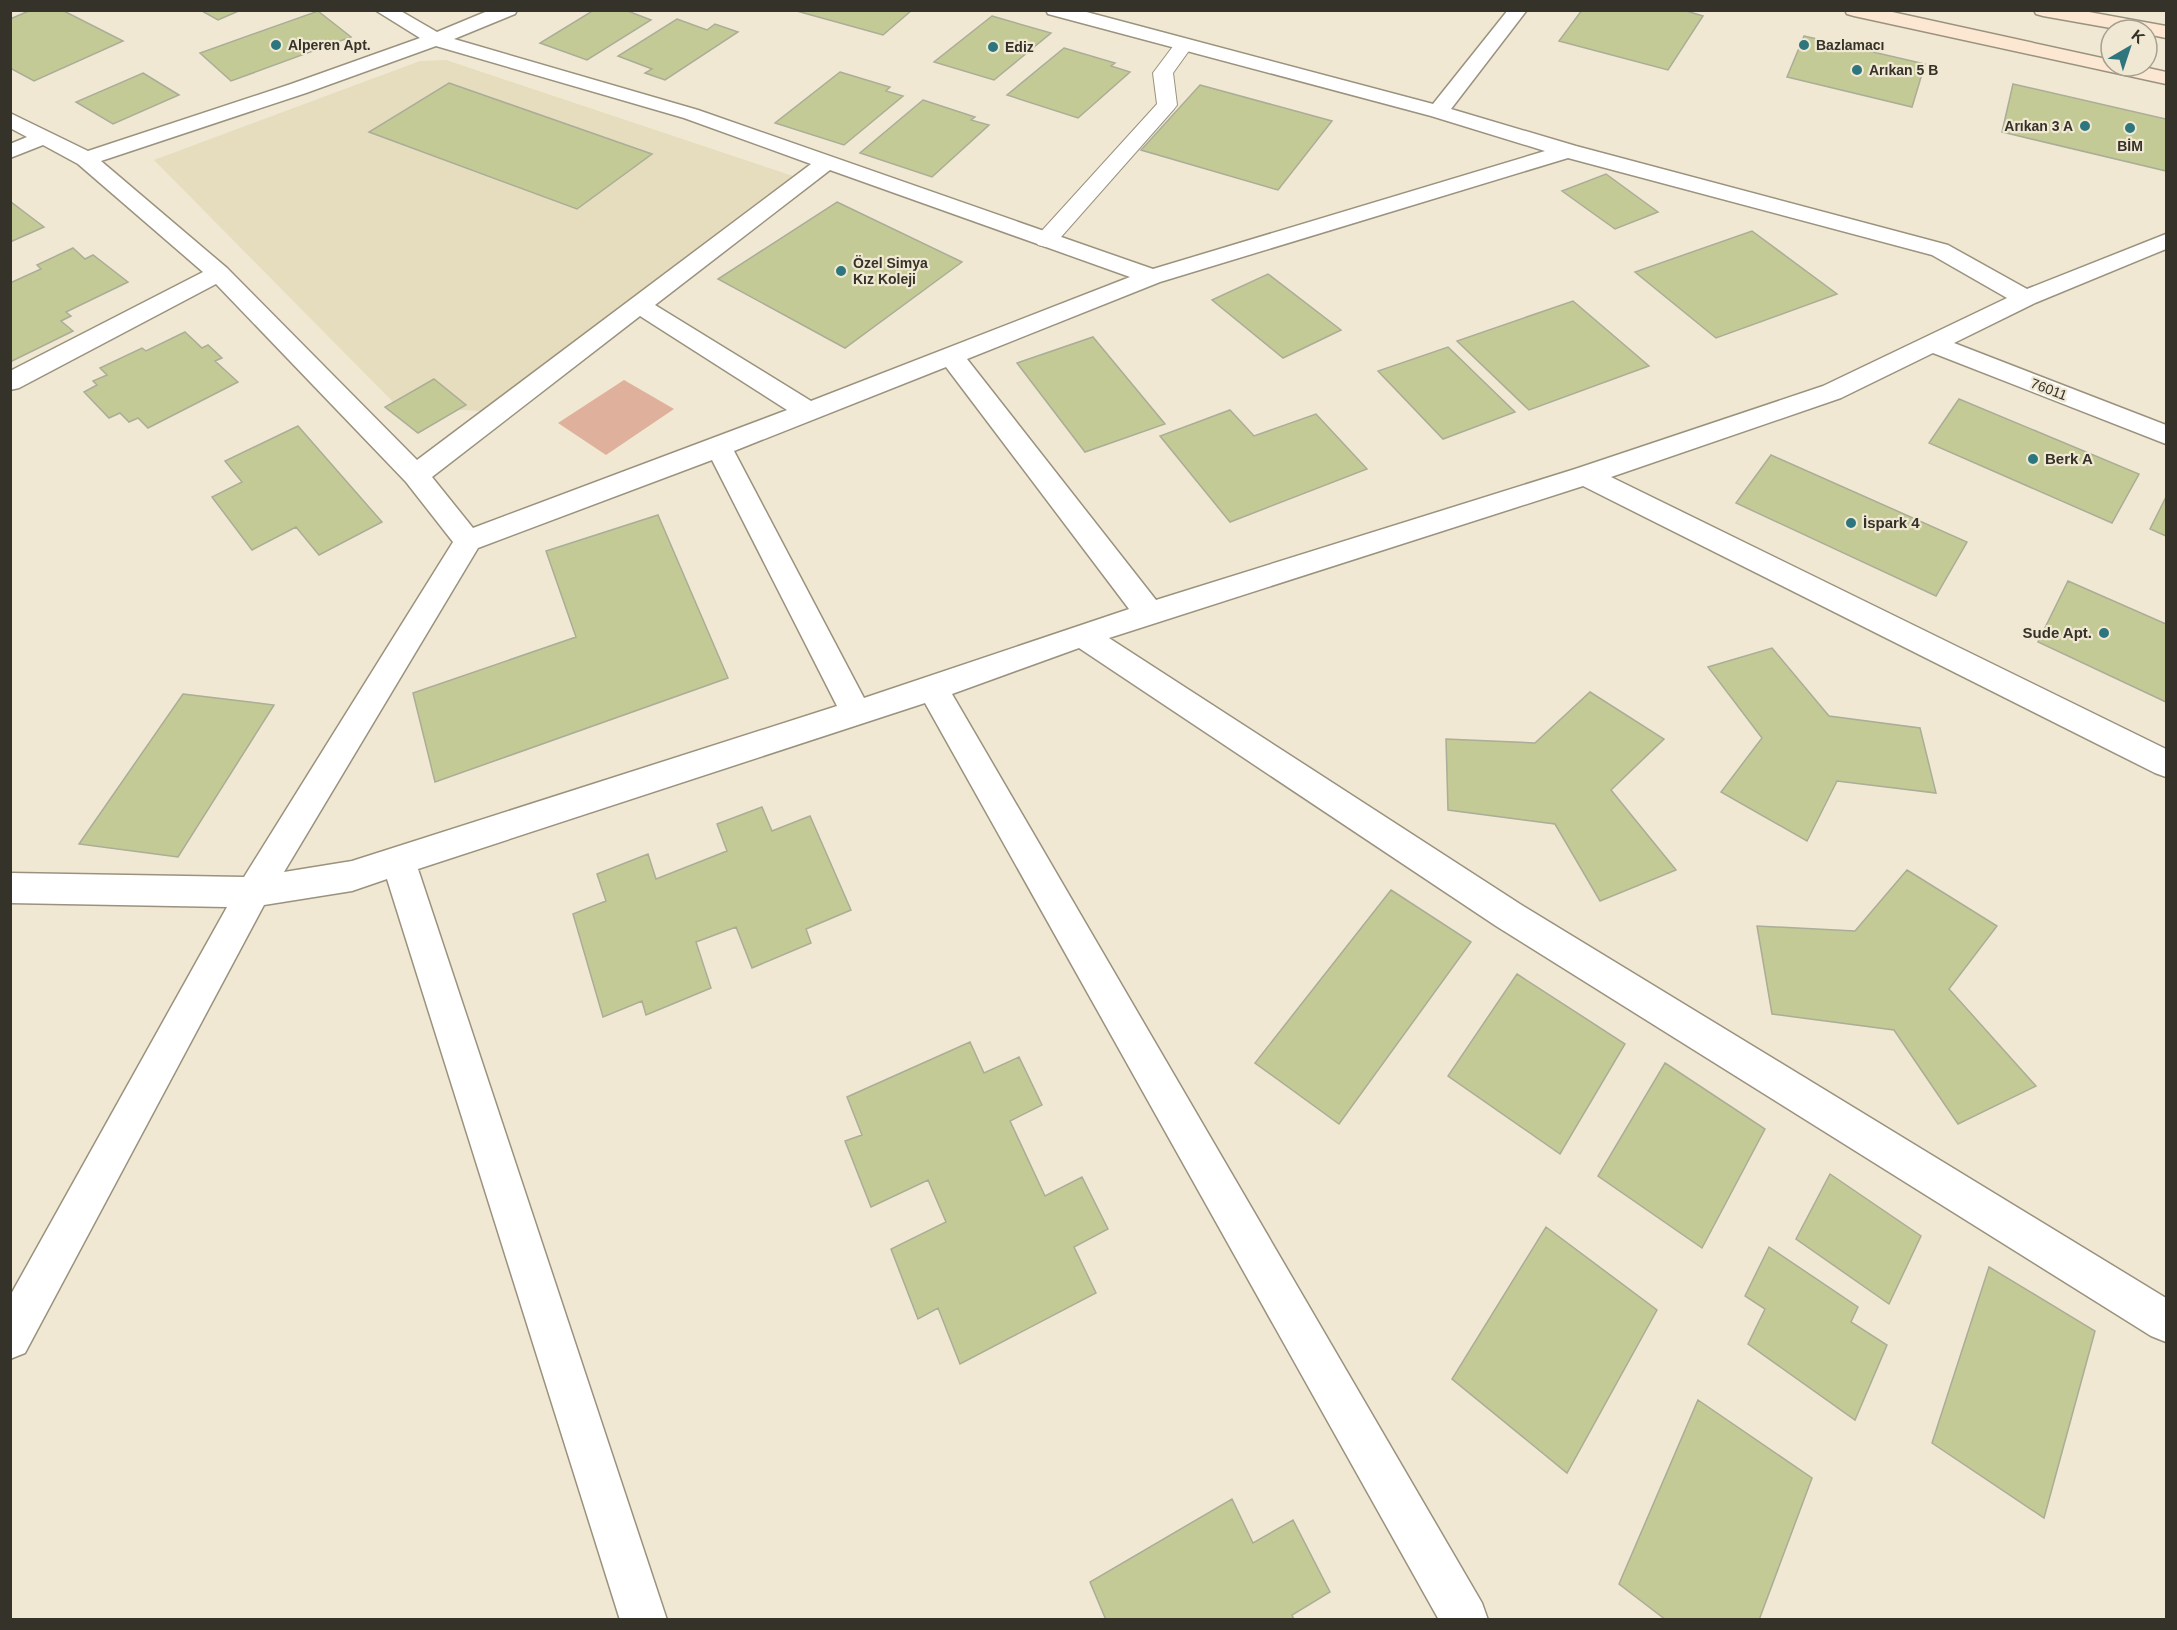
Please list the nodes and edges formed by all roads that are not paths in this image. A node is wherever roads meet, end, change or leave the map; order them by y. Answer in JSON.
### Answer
{"nodes":[{"id":1,"x":384,"y":10,"type":"edge"},
{"id":2,"x":508,"y":10,"type":"edge"},
{"id":3,"x":1055,"y":10,"type":"edge"},
{"id":4,"x":1518,"y":10,"type":"edge"},
{"id":5,"x":1854,"y":10,"type":"edge"},
{"id":6,"x":2043,"y":10,"type":"edge"},
{"id":7,"x":2166,"y":32,"type":"edge"},
{"id":8,"x":438,"y":40,"type":"junction"},
{"id":9,"x":1184,"y":45,"type":"junction"},
{"id":10,"x":2164,"y":79,"type":"edge"},
{"id":11,"x":1438,"y":112,"type":"junction"},
{"id":12,"x":10,"y":119,"type":"edge"},
{"id":13,"x":44,"y":137,"type":"junction"},
{"id":14,"x":1568,"y":150,"type":"junction"},
{"id":15,"x":10,"y":152,"type":"edge"},
{"id":16,"x":86,"y":159,"type":"junction"},
{"id":17,"x":827,"y":162,"type":"junction"},
{"id":18,"x":1046,"y":240,"type":"junction"},
{"id":19,"x":2166,"y":241,"type":"edge"},
{"id":20,"x":219,"y":273,"type":"junction"},
{"id":21,"x":1152,"y":277,"type":"junction"},
{"id":22,"x":2026,"y":298,"type":"junction"},
{"id":23,"x":639,"y":305,"type":"junction"},
{"id":24,"x":1930,"y":343,"type":"junction"},
{"id":25,"x":951,"y":356,"type":"junction"},
{"id":26,"x":10,"y":382,"type":"edge"},
{"id":27,"x":809,"y":412,"type":"junction"},
{"id":28,"x":2166,"y":435,"type":"edge"},
{"id":29,"x":719,"y":447,"type":"junction"},
{"id":30,"x":416,"y":475,"type":"junction"},
{"id":31,"x":1585,"y":476,"type":"junction"},
{"id":32,"x":468,"y":541,"type":"junction"},
{"id":33,"x":1149,"y":613,"type":"junction"},
{"id":34,"x":1082,"y":635,"type":"junction"},
{"id":35,"x":933,"y":688,"type":"junction"},
{"id":36,"x":856,"y":713,"type":"junction"},
{"id":37,"x":2166,"y":764,"type":"edge"},
{"id":38,"x":398,"y":861,"type":"junction"},
{"id":39,"x":10,"y":888,"type":"edge"},
{"id":40,"x":253,"y":892,"type":"junction"},
{"id":41,"x":2166,"y":1321,"type":"edge"},
{"id":42,"x":10,"y":1338,"type":"edge"},
{"id":43,"x":644,"y":1620,"type":"edge"},
{"id":44,"x":1465,"y":1620,"type":"edge"}],
"edges":[{"from":1,"to":8,"type":"street"},
{"from":2,"to":8,"type":"street"},
{"from":3,"to":9,"type":"street"},
{"from":4,"to":11,"type":"street"},
{"from":5,"to":10,"type":"main road"},
{"from":6,"to":7,"type":"main road"},
{"from":8,"to":16,"type":"street"},
{"from":8,"to":17,"type":"street"},
{"from":9,"to":11,"type":"street"},
{"from":9,"to":18,"type":"lane"},
{"from":11,"to":14,"type":"street"},
{"from":12,"to":13,"type":"street"},
{"from":13,"to":15,"type":"street"},
{"from":13,"to":16,"type":"street"},
{"from":14,"to":21,"type":"street"},
{"from":14,"to":22,"type":"street"},
{"from":16,"to":20,"type":"street"},
{"from":17,"to":18,"type":"street"},
{"from":17,"to":23,"type":"street"},
{"from":18,"to":21,"type":"street"},
{"from":19,"to":22,"type":"street"},
{"from":20,"to":26,"type":"street"},
{"from":20,"to":30,"type":"street"},
{"from":21,"to":25,"type":"street"},
{"from":22,"to":24,"type":"street"},
{"from":23,"to":27,"type":"street"},
{"from":23,"to":30,"type":"street"},
{"from":24,"to":28,"type":"street","name":"76011"},
{"from":24,"to":31,"type":"street"},
{"from":25,"to":27,"type":"street"},
{"from":25,"to":33,"type":"street"},
{"from":27,"to":29,"type":"street"},
{"from":29,"to":32,"type":"street"},
{"from":29,"to":36,"type":"street"},
{"from":30,"to":32,"type":"street"},
{"from":31,"to":33,"type":"street"},
{"from":31,"to":37,"type":"street"},
{"from":32,"to":40,"type":"street"},
{"from":33,"to":34,"type":"street"},
{"from":34,"to":35,"type":"street"},
{"from":34,"to":41,"type":"street"},
{"from":35,"to":36,"type":"street"},
{"from":35,"to":44,"type":"street"},
{"from":36,"to":38,"type":"street"},
{"from":38,"to":40,"type":"street"},
{"from":38,"to":43,"type":"street"},
{"from":39,"to":40,"type":"street"},
{"from":40,"to":42,"type":"street"}]}
